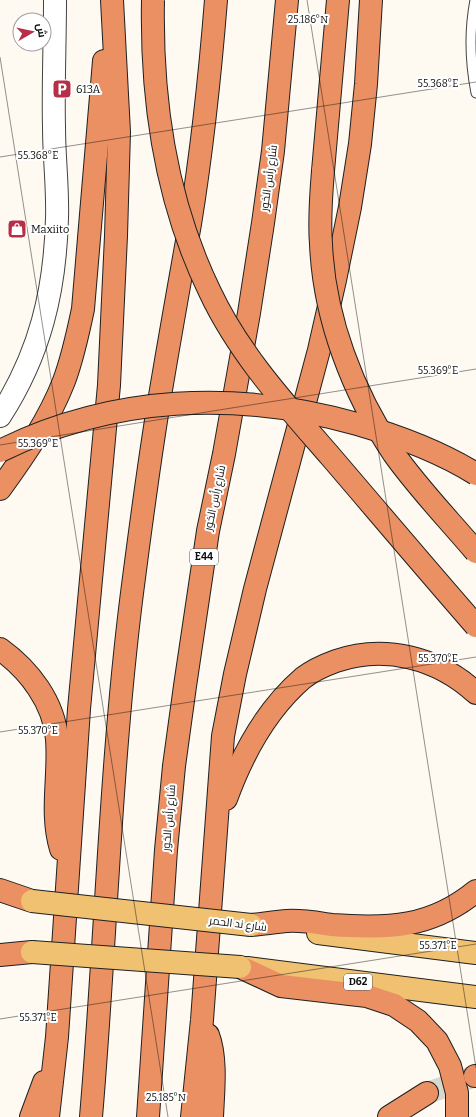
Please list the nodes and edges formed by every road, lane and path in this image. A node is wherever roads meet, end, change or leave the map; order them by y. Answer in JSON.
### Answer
{"nodes":[{"id":1,"x":56,"y":0,"type":"edge"},
{"id":2,"x":111,"y":0,"type":"edge"},
{"id":3,"x":153,"y":0,"type":"edge"},
{"id":4,"x":216,"y":0,"type":"edge"},
{"id":5,"x":287,"y":0,"type":"edge"},
{"id":6,"x":338,"y":0,"type":"edge"},
{"id":7,"x":371,"y":0,"type":"edge"},
{"id":8,"x":475,"y":0,"type":"edge"},
{"id":9,"x":476,"y":93,"type":"edge"},
{"id":10,"x":0,"y":416,"type":"edge"},
{"id":11,"x":0,"y":451,"type":"edge"},
{"id":12,"x":476,"y":474,"type":"edge"},
{"id":13,"x":0,"y":489,"type":"edge"},
{"id":14,"x":476,"y":552,"type":"edge"},
{"id":15,"x":476,"y":626,"type":"edge"},
{"id":16,"x":0,"y":649,"type":"edge"},
{"id":17,"x":476,"y":693,"type":"edge"},
{"id":18,"x":216,"y":840,"type":"junction"},
{"id":19,"x":68,"y":868,"type":"junction"},
{"id":20,"x":0,"y":890,"type":"edge"},
{"id":21,"x":476,"y":891,"type":"edge"},
{"id":22,"x":0,"y":898,"type":"edge"},
{"id":23,"x":32,"y":901,"type":"junction"},
{"id":24,"x":251,"y":925,"type":"junction"},
{"id":25,"x":0,"y":948,"type":"edge"},
{"id":26,"x":32,"y":952,"type":"junction"},
{"id":27,"x":476,"y":952,"type":"edge"},
{"id":28,"x":0,"y":956,"type":"edge"},
{"id":29,"x":240,"y":967,"type":"junction"},
{"id":30,"x":476,"y":997,"type":"edge"},
{"id":31,"x":202,"y":1020,"type":"junction"},
{"id":32,"x":57,"y":1037,"type":"junction"},
{"id":33,"x":427,"y":1093,"type":"tunnel mouth"},
{"id":34,"x":31,"y":1117,"type":"edge"},
{"id":35,"x":48,"y":1117,"type":"edge"},
{"id":36,"x":91,"y":1117,"type":"edge"},
{"id":37,"x":148,"y":1117,"type":"edge"},
{"id":38,"x":192,"y":1117,"type":"edge"},
{"id":39,"x":212,"y":1117,"type":"edge"},
{"id":40,"x":389,"y":1117,"type":"edge"},
{"id":41,"x":457,"y":1117,"type":"edge"}],
"edges":[{"from":1,"to":10,"type":"street"},
{"from":2,"to":13,"type":"highway"},
{"from":2,"to":19,"type":"highway"},
{"from":3,"to":15,"type":"highway","bridge":true},
{"from":4,"to":36,"type":"highway"},
{"from":5,"to":37,"type":"highway","name":"شارع رأس الخور","number":"E44"},
{"from":6,"to":14,"type":"highway","bridge":true},
{"from":7,"to":18,"type":"highway"},
{"from":8,"to":9,"type":"lane"},
{"from":11,"to":12,"type":"highway","bridge":true},
{"from":16,"to":19,"type":"highway"},
{"from":17,"to":18,"type":"highway"},
{"from":18,"to":31,"type":"highway"},
{"from":19,"to":32,"type":"highway"},
{"from":20,"to":23,"type":"highway"},
{"from":21,"to":24,"type":"highway"},
{"from":22,"to":23,"type":"main road","name":"شارع ند الحمر"},
{"from":23,"to":24,"type":"main road","name":"شارع ند الحمر","bridge":true},
{"from":24,"to":27,"type":"main road","name":"شارع ند الحمر"},
{"from":25,"to":26,"type":"main road","number":"D62"},
{"from":26,"to":28,"type":"highway"},
{"from":26,"to":29,"type":"main road","number":"D62","bridge":true},
{"from":29,"to":30,"type":"main road","number":"D62"},
{"from":29,"to":41,"type":"highway"},
{"from":31,"to":38,"type":"highway"},
{"from":31,"to":39,"type":"highway"},
{"from":32,"to":34,"type":"highway"},
{"from":32,"to":35,"type":"highway"},
{"from":33,"to":40,"type":"highway"}]}
